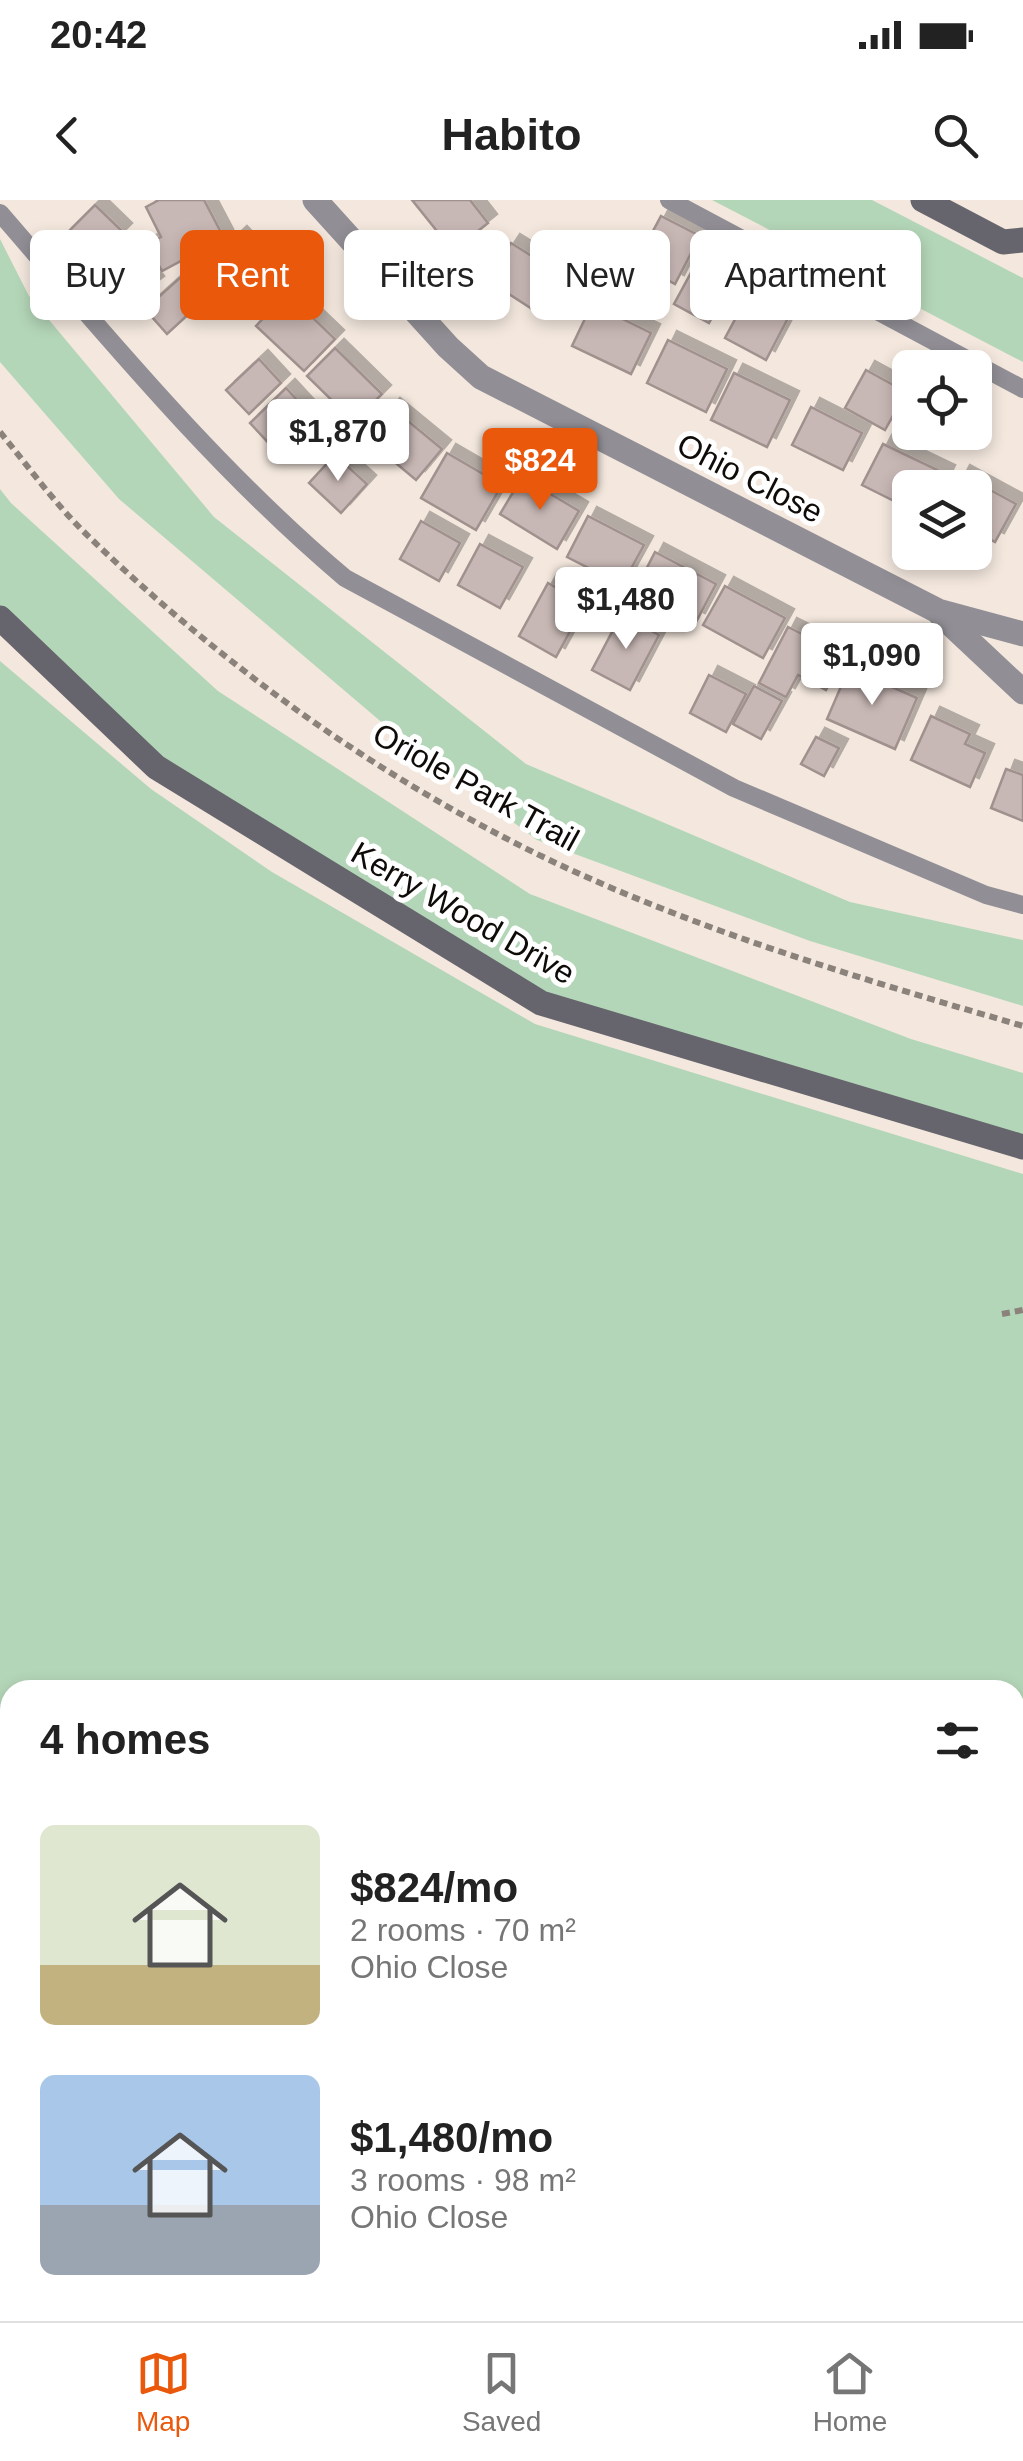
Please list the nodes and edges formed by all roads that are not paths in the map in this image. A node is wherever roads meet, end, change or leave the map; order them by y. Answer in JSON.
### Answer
{"nodes":[{"id":1,"x":315,"y":200,"type":"edge"},
{"id":2,"x":669,"y":200,"type":"edge"},
{"id":3,"x":923,"y":200,"type":"edge"},
{"id":4,"x":0,"y":213,"type":"edge"},
{"id":5,"x":1023,"y":240,"type":"edge"},
{"id":6,"x":1023,"y":389,"type":"edge"},
{"id":7,"x":938,"y":611,"type":"junction"},
{"id":8,"x":0,"y":618,"type":"edge"},
{"id":9,"x":1023,"y":634,"type":"edge"},
{"id":10,"x":1023,"y":692,"type":"edge"},
{"id":11,"x":1023,"y":905,"type":"edge"},
{"id":12,"x":1023,"y":1147,"type":"edge"}],
"edges":[{"from":1,"to":7,"type":"street","name":"Ohio Close"},
{"from":2,"to":6,"type":"lane"},
{"from":3,"to":5,"type":"street"},
{"from":4,"to":11,"type":"lane"},
{"from":7,"to":9,"type":"street","name":"Ohio Close"},
{"from":7,"to":10,"type":"street","name":"Ohio Close"},
{"from":8,"to":12,"type":"street","name":"Kerry Wood Drive"}]}
